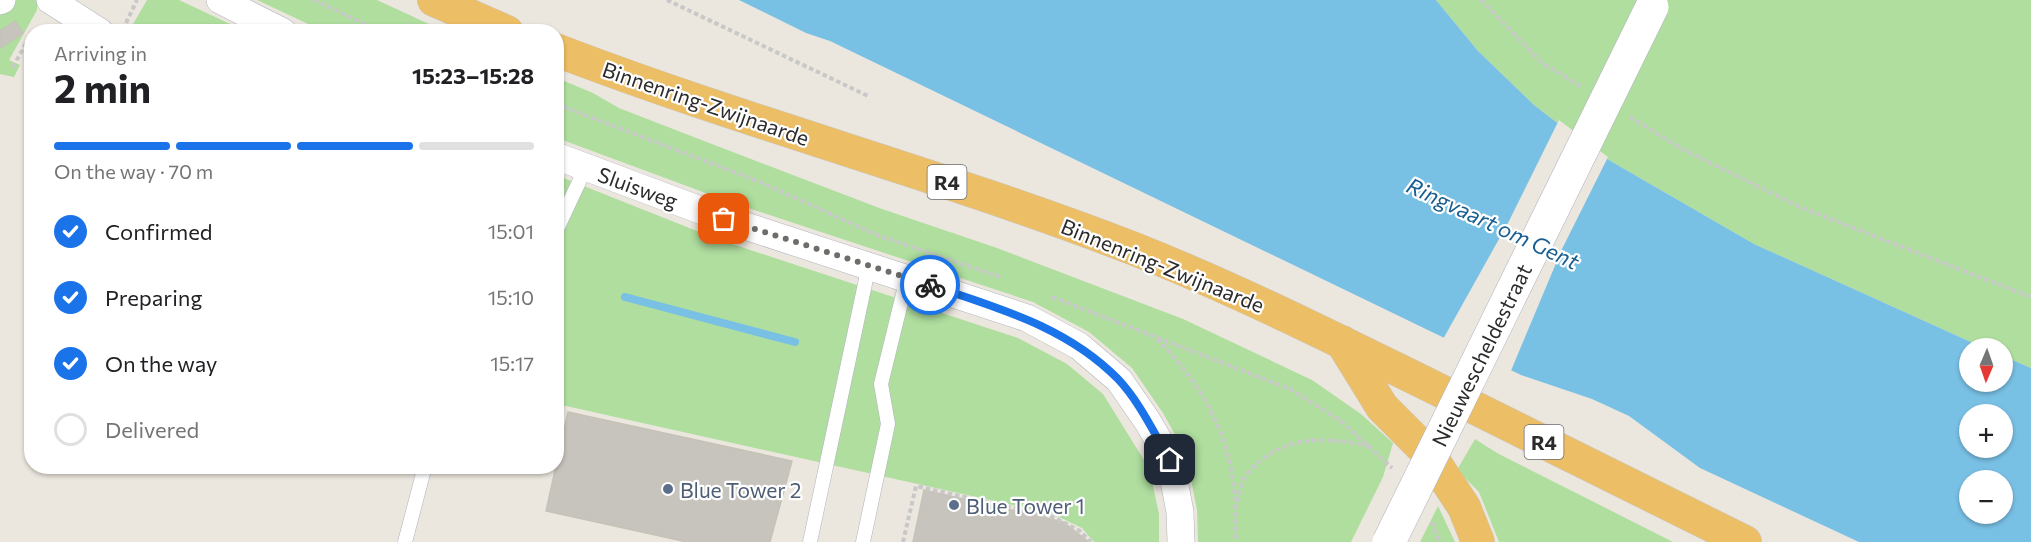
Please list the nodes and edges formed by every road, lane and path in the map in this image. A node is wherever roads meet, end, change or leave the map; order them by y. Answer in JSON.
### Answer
{"nodes":[{"id":1,"x":50,"y":0,"type":"edge"},
{"id":2,"x":138,"y":0,"type":"edge"},
{"id":3,"x":220,"y":0,"type":"edge"},
{"id":4,"x":314,"y":0,"type":"edge"},
{"id":5,"x":434,"y":0,"type":"edge"},
{"id":6,"x":667,"y":0,"type":"edge"},
{"id":7,"x":1480,"y":0,"type":"edge"},
{"id":8,"x":1652,"y":7,"type":"dead end"},
{"id":9,"x":88,"y":24,"type":"edge"},
{"id":10,"x":125,"y":24,"type":"edge"},
{"id":11,"x":267,"y":24,"type":"edge"},
{"id":12,"x":365,"y":24,"type":"edge"},
{"id":13,"x":489,"y":24,"type":"edge"},
{"id":14,"x":24,"y":49,"type":"edge"},
{"id":15,"x":564,"y":53,"type":"edge"},
{"id":16,"x":13,"y":68,"type":"dead end"},
{"id":17,"x":1582,"y":87,"type":"dead end"},
{"id":18,"x":868,"y":96,"type":"dead end"},
{"id":19,"x":564,"y":107,"type":"edge"},
{"id":20,"x":1623,"y":112,"type":"dead end"},
{"id":21,"x":564,"y":159,"type":"edge"},
{"id":22,"x":586,"y":167,"type":"junction"},
{"id":23,"x":564,"y":214,"type":"edge"},
{"id":24,"x":869,"y":266,"type":"junction"},
{"id":25,"x":906,"y":278,"type":"junction"},
{"id":26,"x":1005,"y":279,"type":"dead end"},
{"id":27,"x":1048,"y":296,"type":"dead end"},
{"id":28,"x":2031,"y":297,"type":"edge"},
{"id":29,"x":1155,"y":337,"type":"junction"},
{"id":30,"x":1342,"y":342,"type":"junction"},
{"id":31,"x":1370,"y":446,"type":"junction"},
{"id":32,"x":423,"y":474,"type":"edge"},
{"id":33,"x":1400,"y":477,"type":"dead end"},
{"id":34,"x":1237,"y":502,"type":"junction"},
{"id":35,"x":1429,"y":517,"type":"dead end"},
{"id":36,"x":405,"y":542,"type":"edge"},
{"id":37,"x":810,"y":542,"type":"edge"},
{"id":38,"x":863,"y":542,"type":"edge"},
{"id":39,"x":903,"y":542,"type":"edge"},
{"id":40,"x":1091,"y":542,"type":"edge"},
{"id":41,"x":1181,"y":542,"type":"edge"},
{"id":42,"x":1235,"y":542,"type":"edge"},
{"id":43,"x":1389,"y":542,"type":"edge"},
{"id":44,"x":1439,"y":542,"type":"edge"},
{"id":45,"x":1478,"y":542,"type":"edge"},
{"id":46,"x":1745,"y":542,"type":"edge"}],
"edges":[{"from":1,"to":9,"type":"street"},
{"from":2,"to":10,"type":"path"},
{"from":3,"to":11,"type":"street"},
{"from":4,"to":12,"type":"path"},
{"from":5,"to":13,"type":"highway"},
{"from":6,"to":18,"type":"path"},
{"from":7,"to":17,"type":"path"},
{"from":8,"to":43,"type":"main road","name":"Nieuwescheldestraat","bridge":true},
{"from":14,"to":16,"type":"path"},
{"from":15,"to":30,"type":"highway","name":"Binnenring-Zwijnaarde","number":"R4"},
{"from":19,"to":26,"type":"path"},
{"from":20,"to":28,"type":"path"},
{"from":21,"to":22,"type":"street","name":"Sluisweg"},
{"from":22,"to":23,"type":"lane"},
{"from":22,"to":24,"type":"street","name":"Sluisweg"},
{"from":24,"to":25,"type":"street","name":"Sluisweg"},
{"from":24,"to":37,"type":"lane"},
{"from":25,"to":38,"type":"lane"},
{"from":25,"to":41,"type":"street","name":"Sluisweg"},
{"from":27,"to":29,"type":"path"},
{"from":29,"to":31,"type":"path"},
{"from":29,"to":34,"type":"path"},
{"from":30,"to":45,"type":"highway"},
{"from":30,"to":46,"type":"highway","name":"Binnenring-Zwijnaarde","number":"R4"},
{"from":31,"to":33,"type":"path"},
{"from":31,"to":34,"type":"path"},
{"from":32,"to":36,"type":"lane"},
{"from":34,"to":42,"type":"path"},
{"from":35,"to":44,"type":"path"},
{"from":39,"to":40,"type":"path"}]}
